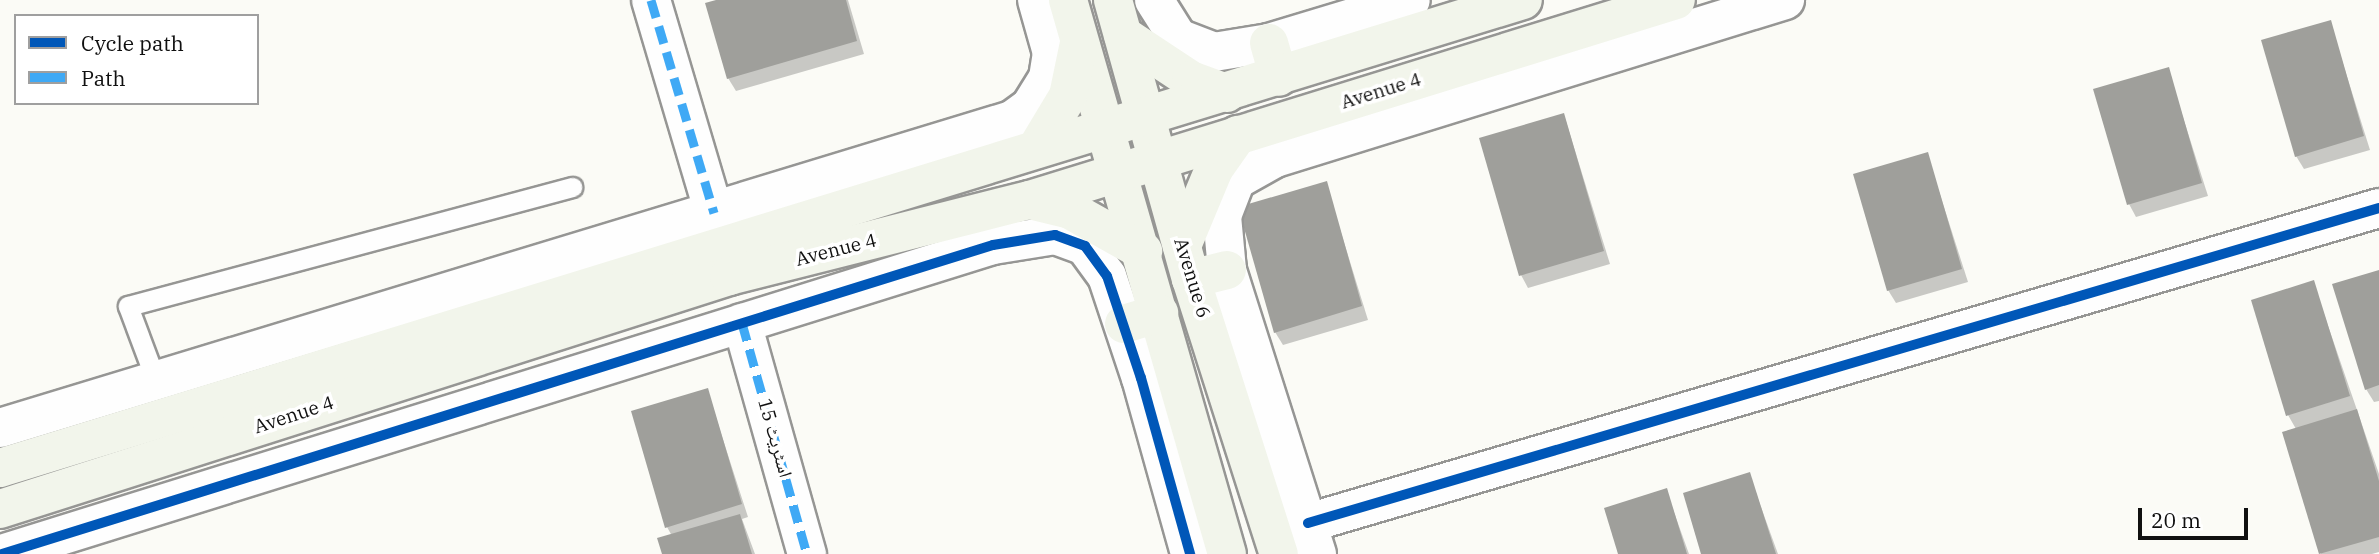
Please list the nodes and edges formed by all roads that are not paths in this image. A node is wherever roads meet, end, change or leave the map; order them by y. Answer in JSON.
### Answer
{"nodes":[{"id":1,"x":651,"y":0,"type":"edge"},
{"id":2,"x":1154,"y":0,"type":"edge"},
{"id":3,"x":1411,"y":0,"type":"edge"},
{"id":4,"x":1523,"y":0,"type":"edge"},
{"id":5,"x":1676,"y":0,"type":"edge"},
{"id":6,"x":1785,"y":0,"type":"edge"},
{"id":7,"x":1053,"y":2,"type":"edge"},
{"id":8,"x":1118,"y":18,"type":"edge"},
{"id":9,"x":1080,"y":38,"type":"junction"},
{"id":10,"x":1274,"y":60,"type":"junction"},
{"id":11,"x":1227,"y":93,"type":"junction"},
{"id":12,"x":1146,"y":117,"type":"junction"},
{"id":13,"x":1107,"y":129,"type":"junction"},
{"id":14,"x":1238,"y":135,"type":"junction"},
{"id":15,"x":979,"y":149,"type":"junction"},
{"id":16,"x":1035,"y":149,"type":"junction"},
{"id":17,"x":1158,"y":160,"type":"junction"},
{"id":18,"x":1119,"y":172,"type":"junction"},
{"id":19,"x":572,"y":187,"type":"dead end"},
{"id":20,"x":1030,"y":200,"type":"junction"},
{"id":21,"x":2379,"y":208,"type":"edge"},
{"id":22,"x":714,"y":213,"type":"junction"},
{"id":23,"x":988,"y":229,"type":"junction"},
{"id":24,"x":1143,"y":251,"type":"junction"},
{"id":25,"x":1187,"y":263,"type":"junction"},
{"id":26,"x":1227,"y":270,"type":"junction"},
{"id":27,"x":1142,"y":318,"type":"junction"},
{"id":28,"x":742,"y":323,"type":"junction"},
{"id":29,"x":156,"y":381,"type":"junction"},
{"id":30,"x":0,"y":429,"type":"edge"},
{"id":31,"x":0,"y":468,"type":"edge"},
{"id":32,"x":0,"y":509,"type":"edge"},
{"id":33,"x":1313,"y":538,"type":"edge"},
{"id":34,"x":2,"y":554,"type":"edge"},
{"id":35,"x":807,"y":554,"type":"edge"},
{"id":36,"x":1189,"y":554,"type":"edge"},
{"id":37,"x":1227,"y":554,"type":"edge"},
{"id":38,"x":1279,"y":554,"type":"edge"}],
"edges":[{"from":1,"to":22,"type":"street"},
{"from":2,"to":10,"type":"street"},
{"from":3,"to":10,"type":"street"},
{"from":4,"to":10,"type":"main road","name":"Avenue 4"},
{"from":5,"to":14,"type":"main road","name":"Avenue 4"},
{"from":6,"to":26,"type":"street"},
{"from":7,"to":9,"type":"main road","name":"Avenue 6"},
{"from":7,"to":15,"type":"street"},
{"from":8,"to":11,"type":"main road"},
{"from":8,"to":12,"type":"main road","name":"Avenue 6"},
{"from":9,"to":13,"type":"main road","name":"Avenue 6"},
{"from":9,"to":16,"type":"main road"},
{"from":10,"to":11,"type":"main road","name":"Avenue 4"},
{"from":11,"to":12,"type":"main road","name":"Avenue 4"},
{"from":12,"to":13,"type":"main road","name":"Avenue 4"},
{"from":12,"to":17,"type":"main road","name":"Avenue 6"},
{"from":13,"to":16,"type":"main road","name":"Avenue 4"},
{"from":13,"to":18,"type":"main road","name":"Avenue 6"},
{"from":14,"to":17,"type":"main road","name":"Avenue 4"},
{"from":14,"to":25,"type":"main road"},
{"from":15,"to":16,"type":"main road","name":"Avenue 4"},
{"from":15,"to":22,"type":"street"},
{"from":15,"to":31,"type":"main road","name":"Avenue 4"},
{"from":17,"to":18,"type":"main road","name":"Avenue 4"},
{"from":17,"to":25,"type":"main road","name":"Avenue 6"},
{"from":18,"to":20,"type":"main road","name":"Avenue 4"},
{"from":18,"to":24,"type":"main road","name":"Avenue 6"},
{"from":19,"to":29,"type":"lane"},
{"from":20,"to":23,"type":"main road","name":"Avenue 4"},
{"from":20,"to":24,"type":"main road"},
{"from":21,"to":33,"type":"street"},
{"from":22,"to":29,"type":"street"},
{"from":23,"to":27,"type":"street"},
{"from":23,"to":28,"type":"street"},
{"from":23,"to":32,"type":"main road","name":"Avenue 4"},
{"from":24,"to":27,"type":"main road","name":"Avenue 6"},
{"from":25,"to":26,"type":"main road"},
{"from":25,"to":38,"type":"main road","name":"Avenue 6"},
{"from":26,"to":33,"type":"street"},
{"from":27,"to":36,"type":"street"},
{"from":27,"to":37,"type":"main road","name":"Avenue 6"},
{"from":28,"to":34,"type":"street"},
{"from":28,"to":35,"type":"street","name":"اسٹریٹ 15"},
{"from":29,"to":30,"type":"street"}]}
